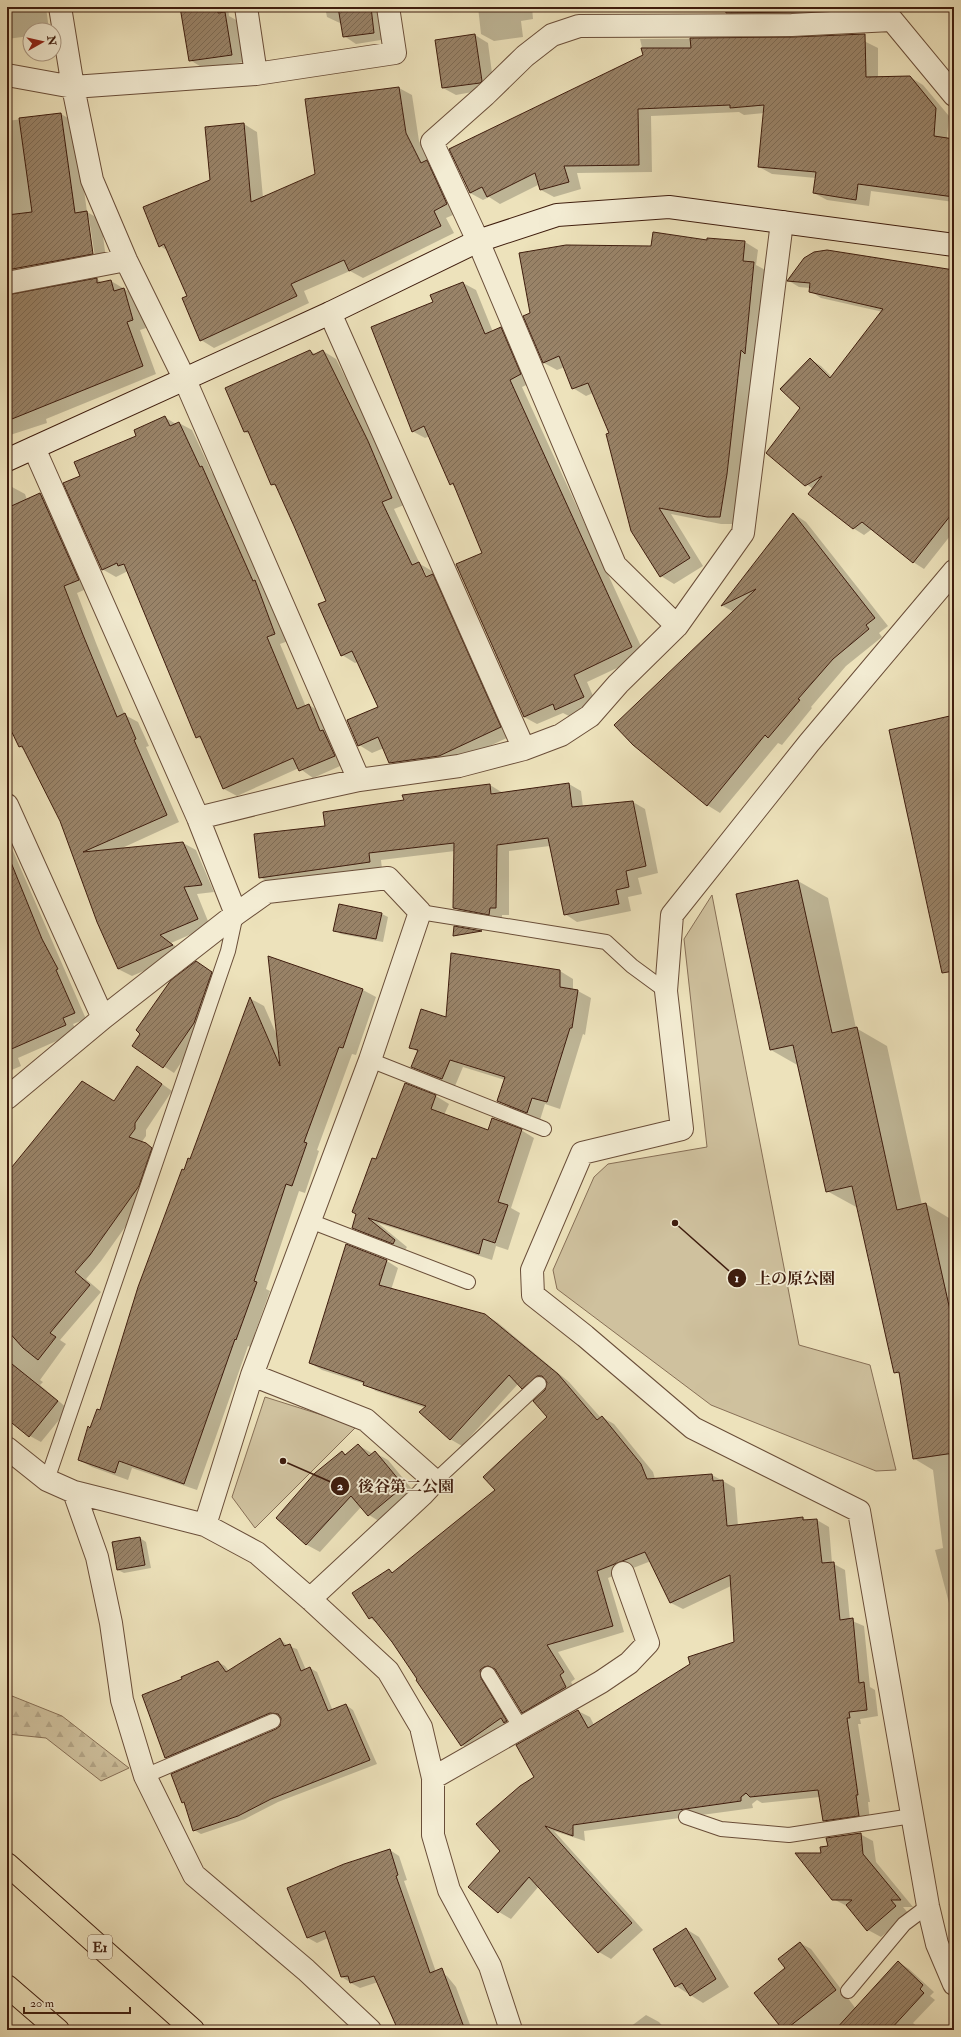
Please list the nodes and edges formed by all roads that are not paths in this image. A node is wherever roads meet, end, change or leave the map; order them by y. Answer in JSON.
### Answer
{"nodes":[{"id":1,"x":60,"y":7,"type":"edge"},
{"id":2,"x":246,"y":7,"type":"edge"},
{"id":3,"x":388,"y":7,"type":"edge"},
{"id":4,"x":886,"y":14,"type":"edge"},
{"id":5,"x":256,"y":74,"type":"junction"},
{"id":6,"x":7,"y":75,"type":"edge"},
{"id":7,"x":73,"y":87,"type":"junction"},
{"id":8,"x":954,"y":95,"type":"edge"},
{"id":9,"x":782,"y":222,"type":"junction"},
{"id":10,"x":478,"y":241,"type":"junction"},
{"id":11,"x":954,"y":245,"type":"edge"},
{"id":12,"x":126,"y":260,"type":"junction"},
{"id":13,"x":7,"y":283,"type":"edge"},
{"id":14,"x":330,"y":313,"type":"junction"},
{"id":15,"x":185,"y":380,"type":"junction"},
{"id":16,"x":34,"y":448,"type":"junction"},
{"id":17,"x":7,"y":460,"type":"edge"},
{"id":18,"x":954,"y":571,"type":"edge"},
{"id":19,"x":677,"y":626,"type":"junction"},
{"id":20,"x":524,"y":749,"type":"junction"},
{"id":21,"x":359,"y":780,"type":"junction"},
{"id":22,"x":7,"y":805,"type":"edge"},
{"id":23,"x":198,"y":818,"type":"junction"},
{"id":24,"x":420,"y":912,"type":"junction"},
{"id":25,"x":236,"y":914,"type":"junction"},
{"id":26,"x":666,"y":991,"type":"junction"},
{"id":27,"x":103,"y":1018,"type":"junction"},
{"id":28,"x":370,"y":1060,"type":"junction"},
{"id":29,"x":7,"y":1098,"type":"edge"},
{"id":30,"x":544,"y":1129,"type":"dead end"},
{"id":31,"x":310,"y":1221,"type":"junction"},
{"id":32,"x":468,"y":1282,"type":"dead end"},
{"id":33,"x":252,"y":1375,"type":"junction"},
{"id":34,"x":539,"y":1384,"type":"dead end"},
{"id":35,"x":7,"y":1448,"type":"edge"},
{"id":36,"x":47,"y":1480,"type":"junction"},
{"id":37,"x":435,"y":1481,"type":"junction"},
{"id":38,"x":74,"y":1492,"type":"junction"},
{"id":39,"x":205,"y":1525,"type":"junction"},
{"id":40,"x":623,"y":1573,"type":"dead end"},
{"id":41,"x":310,"y":1599,"type":"junction"},
{"id":42,"x":488,"y":1674,"type":"dead end"},
{"id":43,"x":273,"y":1721,"type":"dead end"},
{"id":44,"x":520,"y":1728,"type":"junction"},
{"id":45,"x":145,"y":1776,"type":"junction"},
{"id":46,"x":433,"y":1778,"type":"junction"},
{"id":47,"x":912,"y":1816,"type":"junction"},
{"id":48,"x":686,"y":1817,"type":"dead end"},
{"id":49,"x":7,"y":1864,"type":"edge"},
{"id":50,"x":928,"y":1906,"type":"junction"},
{"id":51,"x":954,"y":1984,"type":"edge"},
{"id":52,"x":7,"y":1986,"type":"edge"},
{"id":53,"x":848,"y":1991,"type":"dead end"},
{"id":54,"x":58,"y":2030,"type":"edge"},
{"id":55,"x":193,"y":2030,"type":"edge"},
{"id":56,"x":370,"y":2030,"type":"edge"},
{"id":57,"x":511,"y":2030,"type":"edge"}],
"edges":[{"from":1,"to":7,"type":"street"},
{"from":2,"to":5,"type":"street"},
{"from":3,"to":5,"type":"street"},
{"from":4,"to":8,"type":"street"},
{"from":4,"to":10,"type":"street"},
{"from":5,"to":7,"type":"street"},
{"from":6,"to":7,"type":"street"},
{"from":7,"to":12,"type":"street"},
{"from":9,"to":10,"type":"street"},
{"from":9,"to":11,"type":"street"},
{"from":9,"to":19,"type":"street"},
{"from":10,"to":14,"type":"street"},
{"from":10,"to":19,"type":"street"},
{"from":12,"to":13,"type":"street"},
{"from":12,"to":15,"type":"street"},
{"from":14,"to":15,"type":"street"},
{"from":14,"to":20,"type":"street"},
{"from":15,"to":16,"type":"street"},
{"from":15,"to":21,"type":"street"},
{"from":16,"to":17,"type":"street"},
{"from":16,"to":23,"type":"street"},
{"from":18,"to":26,"type":"street"},
{"from":19,"to":20,"type":"street"},
{"from":20,"to":21,"type":"street"},
{"from":21,"to":23,"type":"street"},
{"from":22,"to":27,"type":"street"},
{"from":23,"to":25,"type":"street"},
{"from":24,"to":25,"type":"street"},
{"from":24,"to":26,"type":"lane"},
{"from":24,"to":28,"type":"street"},
{"from":25,"to":27,"type":"street"},
{"from":25,"to":36,"type":"lane"},
{"from":26,"to":47,"type":"street"},
{"from":27,"to":29,"type":"street"},
{"from":28,"to":30,"type":"lane"},
{"from":28,"to":31,"type":"street"},
{"from":31,"to":32,"type":"lane"},
{"from":31,"to":33,"type":"street"},
{"from":33,"to":37,"type":"street"},
{"from":33,"to":39,"type":"street"},
{"from":34,"to":37,"type":"lane"},
{"from":35,"to":36,"type":"street"},
{"from":36,"to":38,"type":"street"},
{"from":37,"to":41,"type":"street"},
{"from":38,"to":39,"type":"street"},
{"from":38,"to":45,"type":"street"},
{"from":39,"to":41,"type":"street"},
{"from":40,"to":44,"type":"street"},
{"from":41,"to":46,"type":"street"},
{"from":42,"to":44,"type":"lane"},
{"from":43,"to":45,"type":"lane"},
{"from":44,"to":46,"type":"street"},
{"from":45,"to":56,"type":"street"},
{"from":46,"to":57,"type":"street"},
{"from":47,"to":48,"type":"lane"},
{"from":47,"to":50,"type":"street"},
{"from":49,"to":55,"type":"highway","number":"E1"},
{"from":50,"to":51,"type":"street"},
{"from":50,"to":53,"type":"lane"},
{"from":52,"to":54,"type":"highway"}]}
